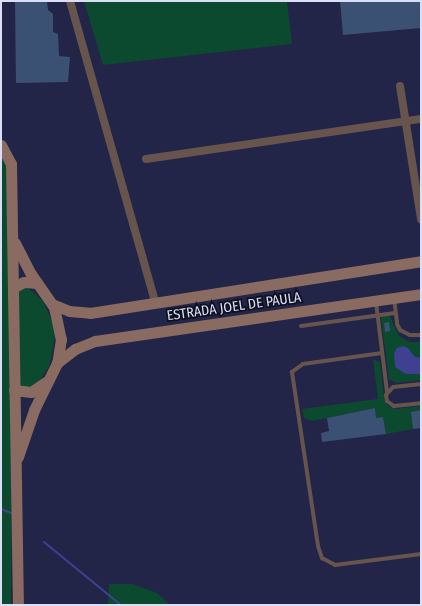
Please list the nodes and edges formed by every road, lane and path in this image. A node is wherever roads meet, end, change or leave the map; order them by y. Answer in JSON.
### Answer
{"nodes":[{"id":1,"x":70,"y":1,"type":"edge"},
{"id":2,"x":400,"y":86,"type":"dead end"},
{"id":3,"x":421,"y":119,"type":"edge"},
{"id":4,"x":406,"y":121,"type":"junction"},
{"id":5,"x":1,"y":145,"type":"edge"},
{"id":6,"x":146,"y":159,"type":"dead end"},
{"id":7,"x":421,"y":219,"type":"edge"},
{"id":8,"x":13,"y":239,"type":"junction"},
{"id":9,"x":421,"y":261,"type":"edge"},
{"id":10,"x":37,"y":283,"type":"junction"},
{"id":11,"x":14,"y":288,"type":"junction"},
{"id":12,"x":421,"y":294,"type":"edge"},
{"id":13,"x":394,"y":298,"type":"junction"},
{"id":14,"x":376,"y":301,"type":"junction"},
{"id":15,"x":155,"y":302,"type":"junction"},
{"id":16,"x":52,"y":304,"type":"junction"},
{"id":17,"x":395,"y":313,"type":"junction"},
{"id":18,"x":377,"y":314,"type":"junction"},
{"id":19,"x":301,"y":326,"type":"dead end"},
{"id":20,"x":421,"y":334,"type":"edge"},
{"id":21,"x":382,"y":353,"type":"junction"},
{"id":22,"x":57,"y":363,"type":"junction"},
{"id":23,"x":46,"y":382,"type":"junction"},
{"id":24,"x":421,"y":384,"type":"edge"},
{"id":25,"x":14,"y":390,"type":"junction"},
{"id":26,"x":387,"y":392,"type":"junction"},
{"id":27,"x":421,"y":403,"type":"edge"},
{"id":28,"x":15,"y":469,"type":"junction"},
{"id":29,"x":421,"y":554,"type":"edge"},
{"id":30,"x":18,"y":605,"type":"edge"}],
"edges":[{"from":1,"to":15,"type":"street","name":"ESTRADA JOEL DE PAULA"},
{"from":2,"to":4,"type":"street"},
{"from":3,"to":4,"type":"street"},
{"from":4,"to":6,"type":"street"},
{"from":4,"to":7,"type":"street"},
{"from":5,"to":8,"type":"main road"},
{"from":8,"to":10,"type":"main road"},
{"from":8,"to":11,"type":"main road"},
{"from":9,"to":15,"type":"main road","name":"ESTRADA JOEL DE PAULA"},
{"from":10,"to":11,"type":"main road"},
{"from":10,"to":16,"type":"main road"},
{"from":11,"to":25,"type":"main road"},
{"from":12,"to":13,"type":"main road","name":"ESTRADA JOEL DE PAULA"},
{"from":13,"to":14,"type":"main road","name":"ESTRADA JOEL DE PAULA"},
{"from":13,"to":17,"type":"lane"},
{"from":14,"to":18,"type":"lane"},
{"from":14,"to":22,"type":"main road","name":"ESTRADA JOEL DE PAULA"},
{"from":15,"to":16,"type":"main road","name":"ESTRADA JOEL DE PAULA"},
{"from":16,"to":22,"type":"main road"},
{"from":17,"to":18,"type":"lane"},
{"from":17,"to":20,"type":"lane"},
{"from":18,"to":19,"type":"lane"},
{"from":18,"to":21,"type":"lane"},
{"from":21,"to":26,"type":"lane"},
{"from":21,"to":29,"type":"lane"},
{"from":22,"to":23,"type":"main road"},
{"from":23,"to":25,"type":"main road"},
{"from":23,"to":28,"type":"main road"},
{"from":24,"to":26,"type":"lane"},
{"from":25,"to":28,"type":"main road"},
{"from":26,"to":27,"type":"lane"},
{"from":28,"to":30,"type":"main road"}]}
